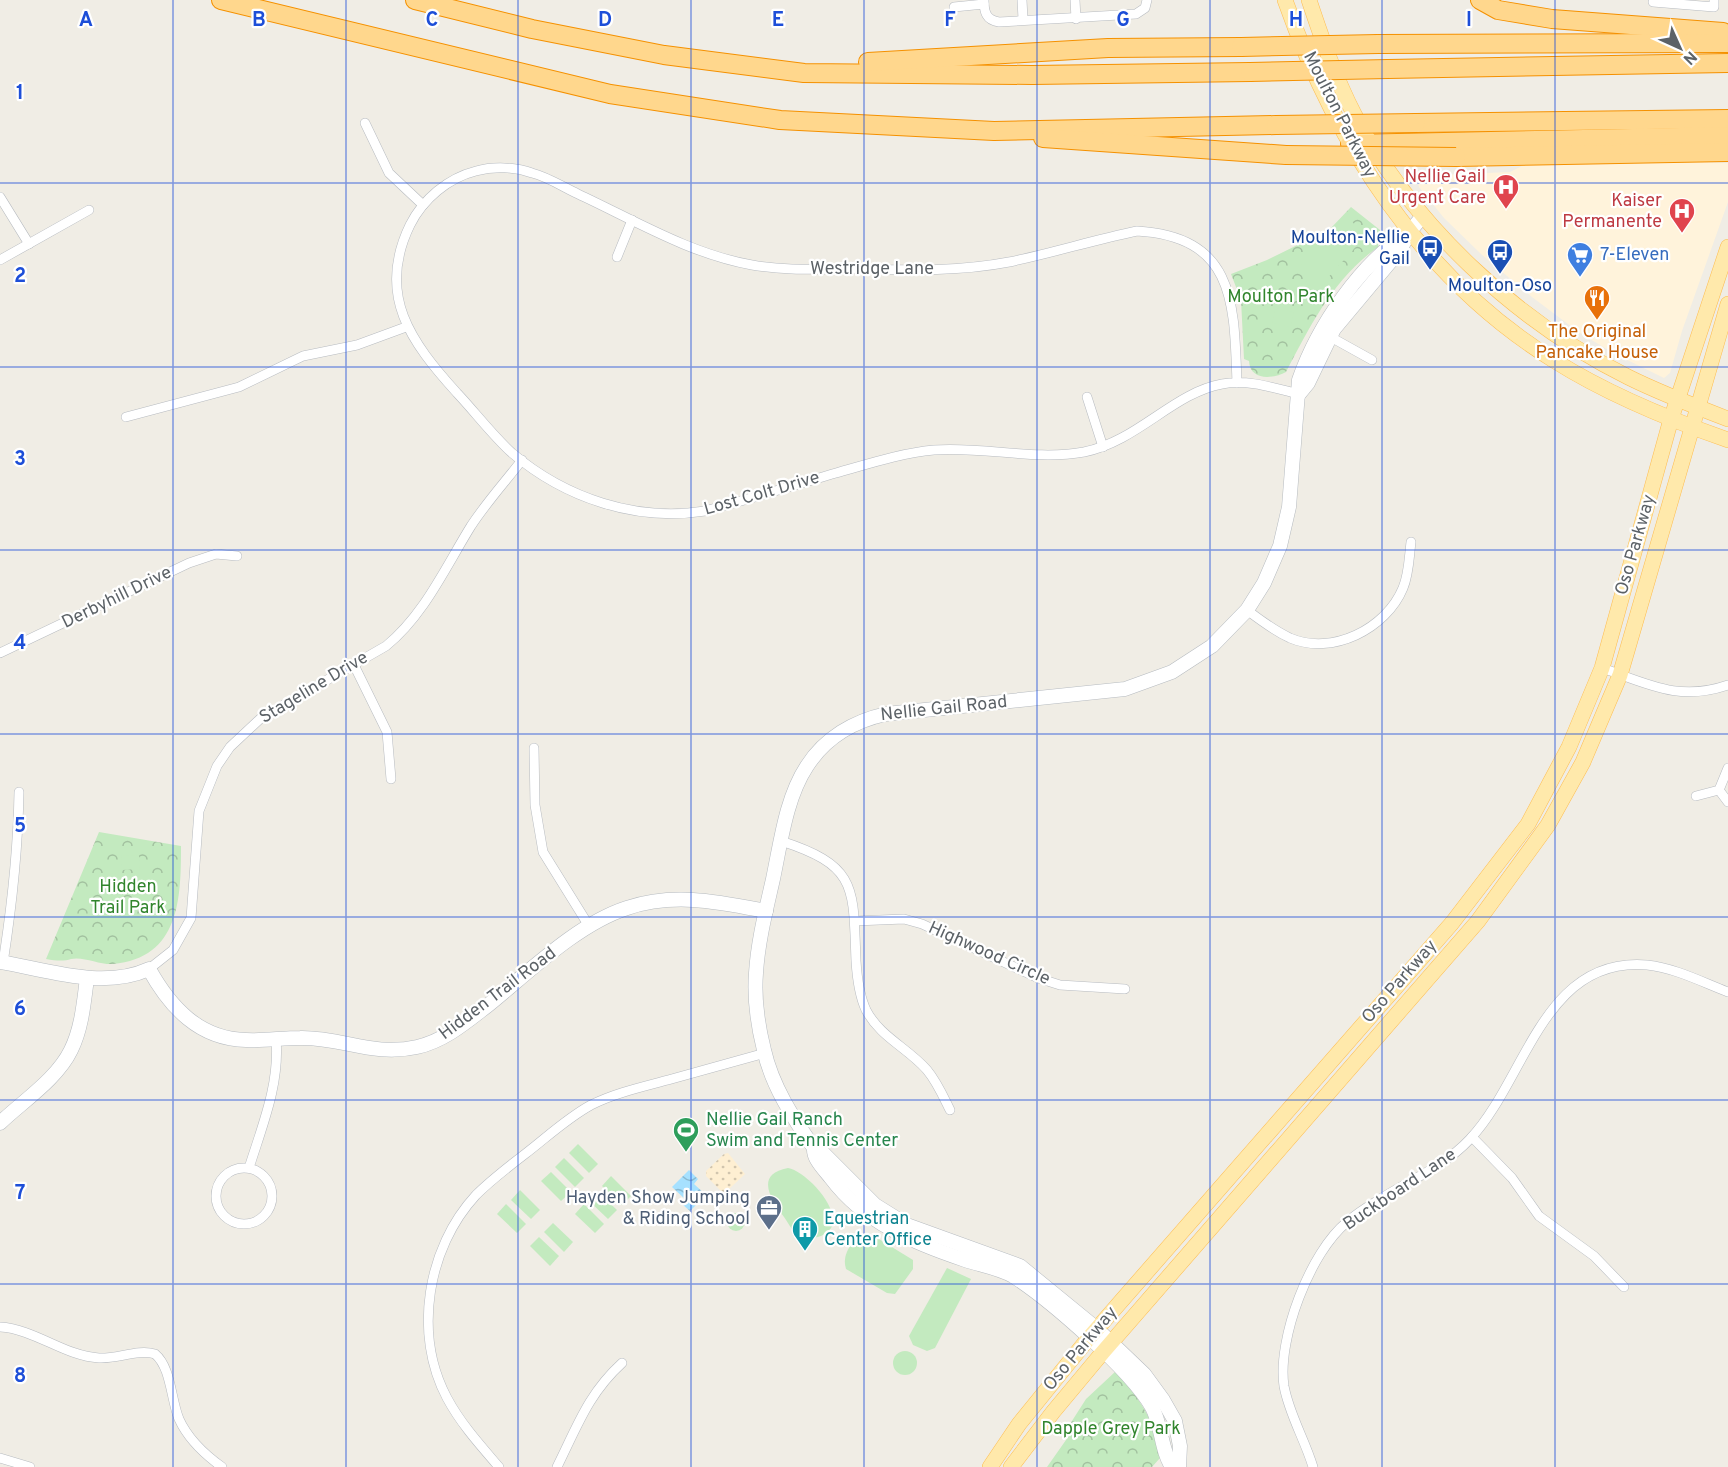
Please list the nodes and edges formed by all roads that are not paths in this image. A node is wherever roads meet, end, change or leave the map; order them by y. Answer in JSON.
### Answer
{"nodes":[{"id":1,"x":221,"y":0,"type":"edge"},
{"id":2,"x":415,"y":0,"type":"edge"},
{"id":3,"x":1022,"y":0,"type":"edge"},
{"id":4,"x":1075,"y":0,"type":"edge"},
{"id":5,"x":1147,"y":0,"type":"edge"},
{"id":6,"x":1285,"y":0,"type":"edge"},
{"id":7,"x":1309,"y":0,"type":"edge"},
{"id":8,"x":1480,"y":0,"type":"edge"},
{"id":9,"x":1714,"y":0,"type":"edge"},
{"id":10,"x":984,"y":2,"type":"edge"},
{"id":11,"x":1653,"y":2,"type":"dead end"},
{"id":12,"x":954,"y":7,"type":"dead end"},
{"id":13,"x":1023,"y":19,"type":"junction"},
{"id":14,"x":1076,"y":19,"type":"junction"},
{"id":15,"x":1728,"y":32,"type":"edge"},
{"id":16,"x":1728,"y":43,"type":"edge"},
{"id":17,"x":664,"y":55,"type":"junction"},
{"id":18,"x":1728,"y":63,"type":"edge"},
{"id":19,"x":1722,"y":119,"type":"edge"},
{"id":20,"x":365,"y":123,"type":"dead end"},
{"id":21,"x":994,"y":131,"type":"junction"},
{"id":22,"x":1728,"y":136,"type":"edge"},
{"id":23,"x":1371,"y":143,"type":"junction"},
{"id":24,"x":1350,"y":144,"type":"junction"},
{"id":25,"x":1707,"y":144,"type":"junction"},
{"id":26,"x":1728,"y":152,"type":"edge"},
{"id":27,"x":0,"y":197,"type":"edge"},
{"id":28,"x":423,"y":205,"type":"junction"},
{"id":29,"x":89,"y":210,"type":"dead end"},
{"id":30,"x":1423,"y":216,"type":"junction"},
{"id":31,"x":632,"y":220,"type":"junction"},
{"id":32,"x":1410,"y":231,"type":"junction"},
{"id":33,"x":29,"y":244,"type":"junction"},
{"id":34,"x":1728,"y":247,"type":"edge"},
{"id":35,"x":617,"y":257,"type":"dead end"},
{"id":36,"x":0,"y":260,"type":"edge"},
{"id":37,"x":1728,"y":304,"type":"edge"},
{"id":38,"x":406,"y":327,"type":"junction"},
{"id":39,"x":1325,"y":333,"type":"junction"},
{"id":40,"x":1372,"y":360,"type":"dead end"},
{"id":41,"x":1237,"y":383,"type":"junction"},
{"id":42,"x":1299,"y":394,"type":"junction"},
{"id":43,"x":1087,"y":397,"type":"dead end"},
{"id":44,"x":1677,"y":400,"type":"junction"},
{"id":45,"x":1698,"y":407,"type":"junction"},
{"id":46,"x":126,"y":417,"type":"dead end"},
{"id":47,"x":1671,"y":419,"type":"junction"},
{"id":48,"x":1728,"y":419,"type":"edge"},
{"id":49,"x":1692,"y":427,"type":"junction"},
{"id":50,"x":1728,"y":440,"type":"edge"},
{"id":51,"x":1103,"y":447,"type":"junction"},
{"id":52,"x":522,"y":460,"type":"junction"},
{"id":53,"x":1411,"y":542,"type":"dead end"},
{"id":54,"x":237,"y":556,"type":"dead end"},
{"id":55,"x":1247,"y":610,"type":"junction"},
{"id":56,"x":0,"y":653,"type":"edge"},
{"id":57,"x":354,"y":665,"type":"junction"},
{"id":58,"x":1602,"y":668,"type":"junction"},
{"id":59,"x":1620,"y":675,"type":"junction"},
{"id":60,"x":1728,"y":685,"type":"edge"},
{"id":61,"x":534,"y":748,"type":"dead end"},
{"id":62,"x":1728,"y":768,"type":"edge"},
{"id":63,"x":391,"y":779,"type":"dead end"},
{"id":64,"x":1719,"y":790,"type":"junction"},
{"id":65,"x":19,"y":792,"type":"dead end"},
{"id":66,"x":1696,"y":796,"type":"dead end"},
{"id":67,"x":1728,"y":802,"type":"edge"},
{"id":68,"x":781,"y":841,"type":"junction"},
{"id":69,"x":766,"y":910,"type":"junction"},
{"id":70,"x":855,"y":921,"type":"junction"},
{"id":71,"x":589,"y":926,"type":"junction"},
{"id":72,"x":1,"y":962,"type":"edge"},
{"id":73,"x":149,"y":969,"type":"junction"},
{"id":74,"x":87,"y":978,"type":"junction"},
{"id":75,"x":1125,"y":989,"type":"dead end"},
{"id":76,"x":1728,"y":992,"type":"edge"},
{"id":77,"x":276,"y":1040,"type":"junction"},
{"id":78,"x":765,"y":1053,"type":"junction"},
{"id":79,"x":950,"y":1110,"type":"dead end"},
{"id":80,"x":0,"y":1123,"type":"edge"},
{"id":81,"x":1472,"y":1137,"type":"junction"},
{"id":82,"x":249,"y":1168,"type":"junction"},
{"id":83,"x":1624,"y":1287,"type":"dead end"},
{"id":84,"x":0,"y":1327,"type":"edge"},
{"id":85,"x":1093,"y":1334,"type":"junction"},
{"id":86,"x":1107,"y":1347,"type":"junction"},
{"id":87,"x":622,"y":1363,"type":"dead end"},
{"id":88,"x":0,"y":1458,"type":"edge"},
{"id":89,"x":30,"y":1467,"type":"edge"},
{"id":90,"x":222,"y":1467,"type":"edge"},
{"id":91,"x":499,"y":1467,"type":"edge"},
{"id":92,"x":557,"y":1467,"type":"edge"},
{"id":93,"x":990,"y":1467,"type":"edge"},
{"id":94,"x":1011,"y":1467,"type":"edge"},
{"id":95,"x":1172,"y":1467,"type":"edge"},
{"id":96,"x":1179,"y":1467,"type":"edge"},
{"id":97,"x":1313,"y":1467,"type":"edge"}],
"edges":[{"from":1,"to":21,"type":"highway"},
{"from":2,"to":17,"type":"highway"},
{"from":3,"to":13,"type":"street"},
{"from":4,"to":14,"type":"street"},
{"from":5,"to":14,"type":"street"},
{"from":6,"to":24,"type":"main road","name":"Moulton Parkway"},
{"from":7,"to":23,"type":"main road","name":"Moulton Parkway"},
{"from":8,"to":15,"type":"highway"},
{"from":9,"to":11,"type":"street"},
{"from":10,"to":12,"type":"street"},
{"from":10,"to":13,"type":"street"},
{"from":13,"to":14,"type":"street"},
{"from":16,"to":17,"type":"highway","bridge":true},
{"from":17,"to":18,"type":"highway","bridge":true},
{"from":19,"to":21,"type":"highway","bridge":true},
{"from":20,"to":28,"type":"street"},
{"from":21,"to":25,"type":"highway","bridge":true},
{"from":22,"to":25,"type":"highway"},
{"from":23,"to":24,"type":"highway"},
{"from":23,"to":25,"type":"highway"},
{"from":23,"to":30,"type":"main road","name":"Moulton Parkway"},
{"from":24,"to":32,"type":"main road","name":"Moulton Parkway"},
{"from":25,"to":26,"type":"highway"},
{"from":27,"to":33,"type":"street"},
{"from":28,"to":31,"type":"street","name":"Westridge Lane"},
{"from":28,"to":38,"type":"street","name":"Lost Colt Drive"},
{"from":29,"to":33,"type":"street"},
{"from":30,"to":32,"type":"street","name":"Nellie Gail Road"},
{"from":30,"to":44,"type":"main road","name":"Moulton Parkway"},
{"from":31,"to":35,"type":"street"},
{"from":31,"to":41,"type":"street","name":"Westridge Lane"},
{"from":32,"to":39,"type":"street","name":"Nellie Gail Road"},
{"from":32,"to":47,"type":"main road","name":"Moulton Parkway"},
{"from":33,"to":36,"type":"street"},
{"from":34,"to":44,"type":"main road","name":"Oso Parkway"},
{"from":37,"to":45,"type":"main road","name":"Oso Parkway"},
{"from":38,"to":46,"type":"street"},
{"from":38,"to":52,"type":"street","name":"Lost Colt Drive"},
{"from":39,"to":40,"type":"street"},
{"from":39,"to":42,"type":"street","name":"Nellie Gail Road"},
{"from":41,"to":42,"type":"street","name":"Lost Colt Drive"},
{"from":41,"to":51,"type":"street","name":"Lost Colt Drive"},
{"from":42,"to":55,"type":"street","name":"Nellie Gail Road"},
{"from":43,"to":51,"type":"street"},
{"from":44,"to":45,"type":"main road","name":"Moulton Parkway"},
{"from":44,"to":47,"type":"main road","name":"Oso Parkway"},
{"from":45,"to":48,"type":"main road","name":"Moulton Parkway"},
{"from":45,"to":49,"type":"main road","name":"Oso Parkway"},
{"from":47,"to":49,"type":"main road","name":"Moulton Parkway"},
{"from":47,"to":58,"type":"main road","name":"Oso Parkway"},
{"from":49,"to":50,"type":"main road","name":"Moulton Parkway"},
{"from":49,"to":59,"type":"main road","name":"Oso Parkway"},
{"from":51,"to":52,"type":"street","name":"Lost Colt Drive"},
{"from":52,"to":57,"type":"street","name":"Stageline Drive"},
{"from":53,"to":55,"type":"street"},
{"from":54,"to":56,"type":"street","name":"Derbyhill Drive"},
{"from":55,"to":68,"type":"street","name":"Nellie Gail Road"},
{"from":57,"to":63,"type":"street"},
{"from":57,"to":73,"type":"street","name":"Stageline Drive"},
{"from":58,"to":59,"type":"street"},
{"from":58,"to":85,"type":"main road","name":"Oso Parkway"},
{"from":59,"to":60,"type":"street"},
{"from":59,"to":86,"type":"main road","name":"Oso Parkway"},
{"from":61,"to":71,"type":"street"},
{"from":62,"to":64,"type":"street"},
{"from":64,"to":66,"type":"street"},
{"from":64,"to":67,"type":"street"},
{"from":65,"to":72,"type":"street"},
{"from":68,"to":69,"type":"street","name":"Nellie Gail Road"},
{"from":68,"to":70,"type":"street"},
{"from":69,"to":71,"type":"street","name":"Hidden Trail Road"},
{"from":69,"to":78,"type":"street","name":"Nellie Gail Road"},
{"from":70,"to":75,"type":"street","name":"Highwood Circle"},
{"from":70,"to":79,"type":"street"},
{"from":71,"to":77,"type":"street","name":"Hidden Trail Road"},
{"from":72,"to":74,"type":"street"},
{"from":73,"to":74,"type":"street"},
{"from":73,"to":77,"type":"street","name":"Hidden Trail Road"},
{"from":74,"to":80,"type":"street"},
{"from":76,"to":81,"type":"street","name":"Buckboard Lane"},
{"from":77,"to":82,"type":"street"},
{"from":78,"to":85,"type":"street","name":"Nellie Gail Road"},
{"from":78,"to":91,"type":"street"},
{"from":81,"to":83,"type":"street"},
{"from":81,"to":97,"type":"street","name":"Buckboard Lane"},
{"from":82,"to":82,"type":"street"},
{"from":84,"to":90,"type":"street"},
{"from":85,"to":86,"type":"street","name":"Nellie Gail Road"},
{"from":85,"to":93,"type":"main road","name":"Oso Parkway"},
{"from":86,"to":94,"type":"main road","name":"Oso Parkway"},
{"from":86,"to":95,"type":"street","name":"Nellie Gail Road"},
{"from":86,"to":96,"type":"street","name":"Nellie Gail Road"},
{"from":87,"to":92,"type":"street"},
{"from":88,"to":89,"type":"street"}]}
